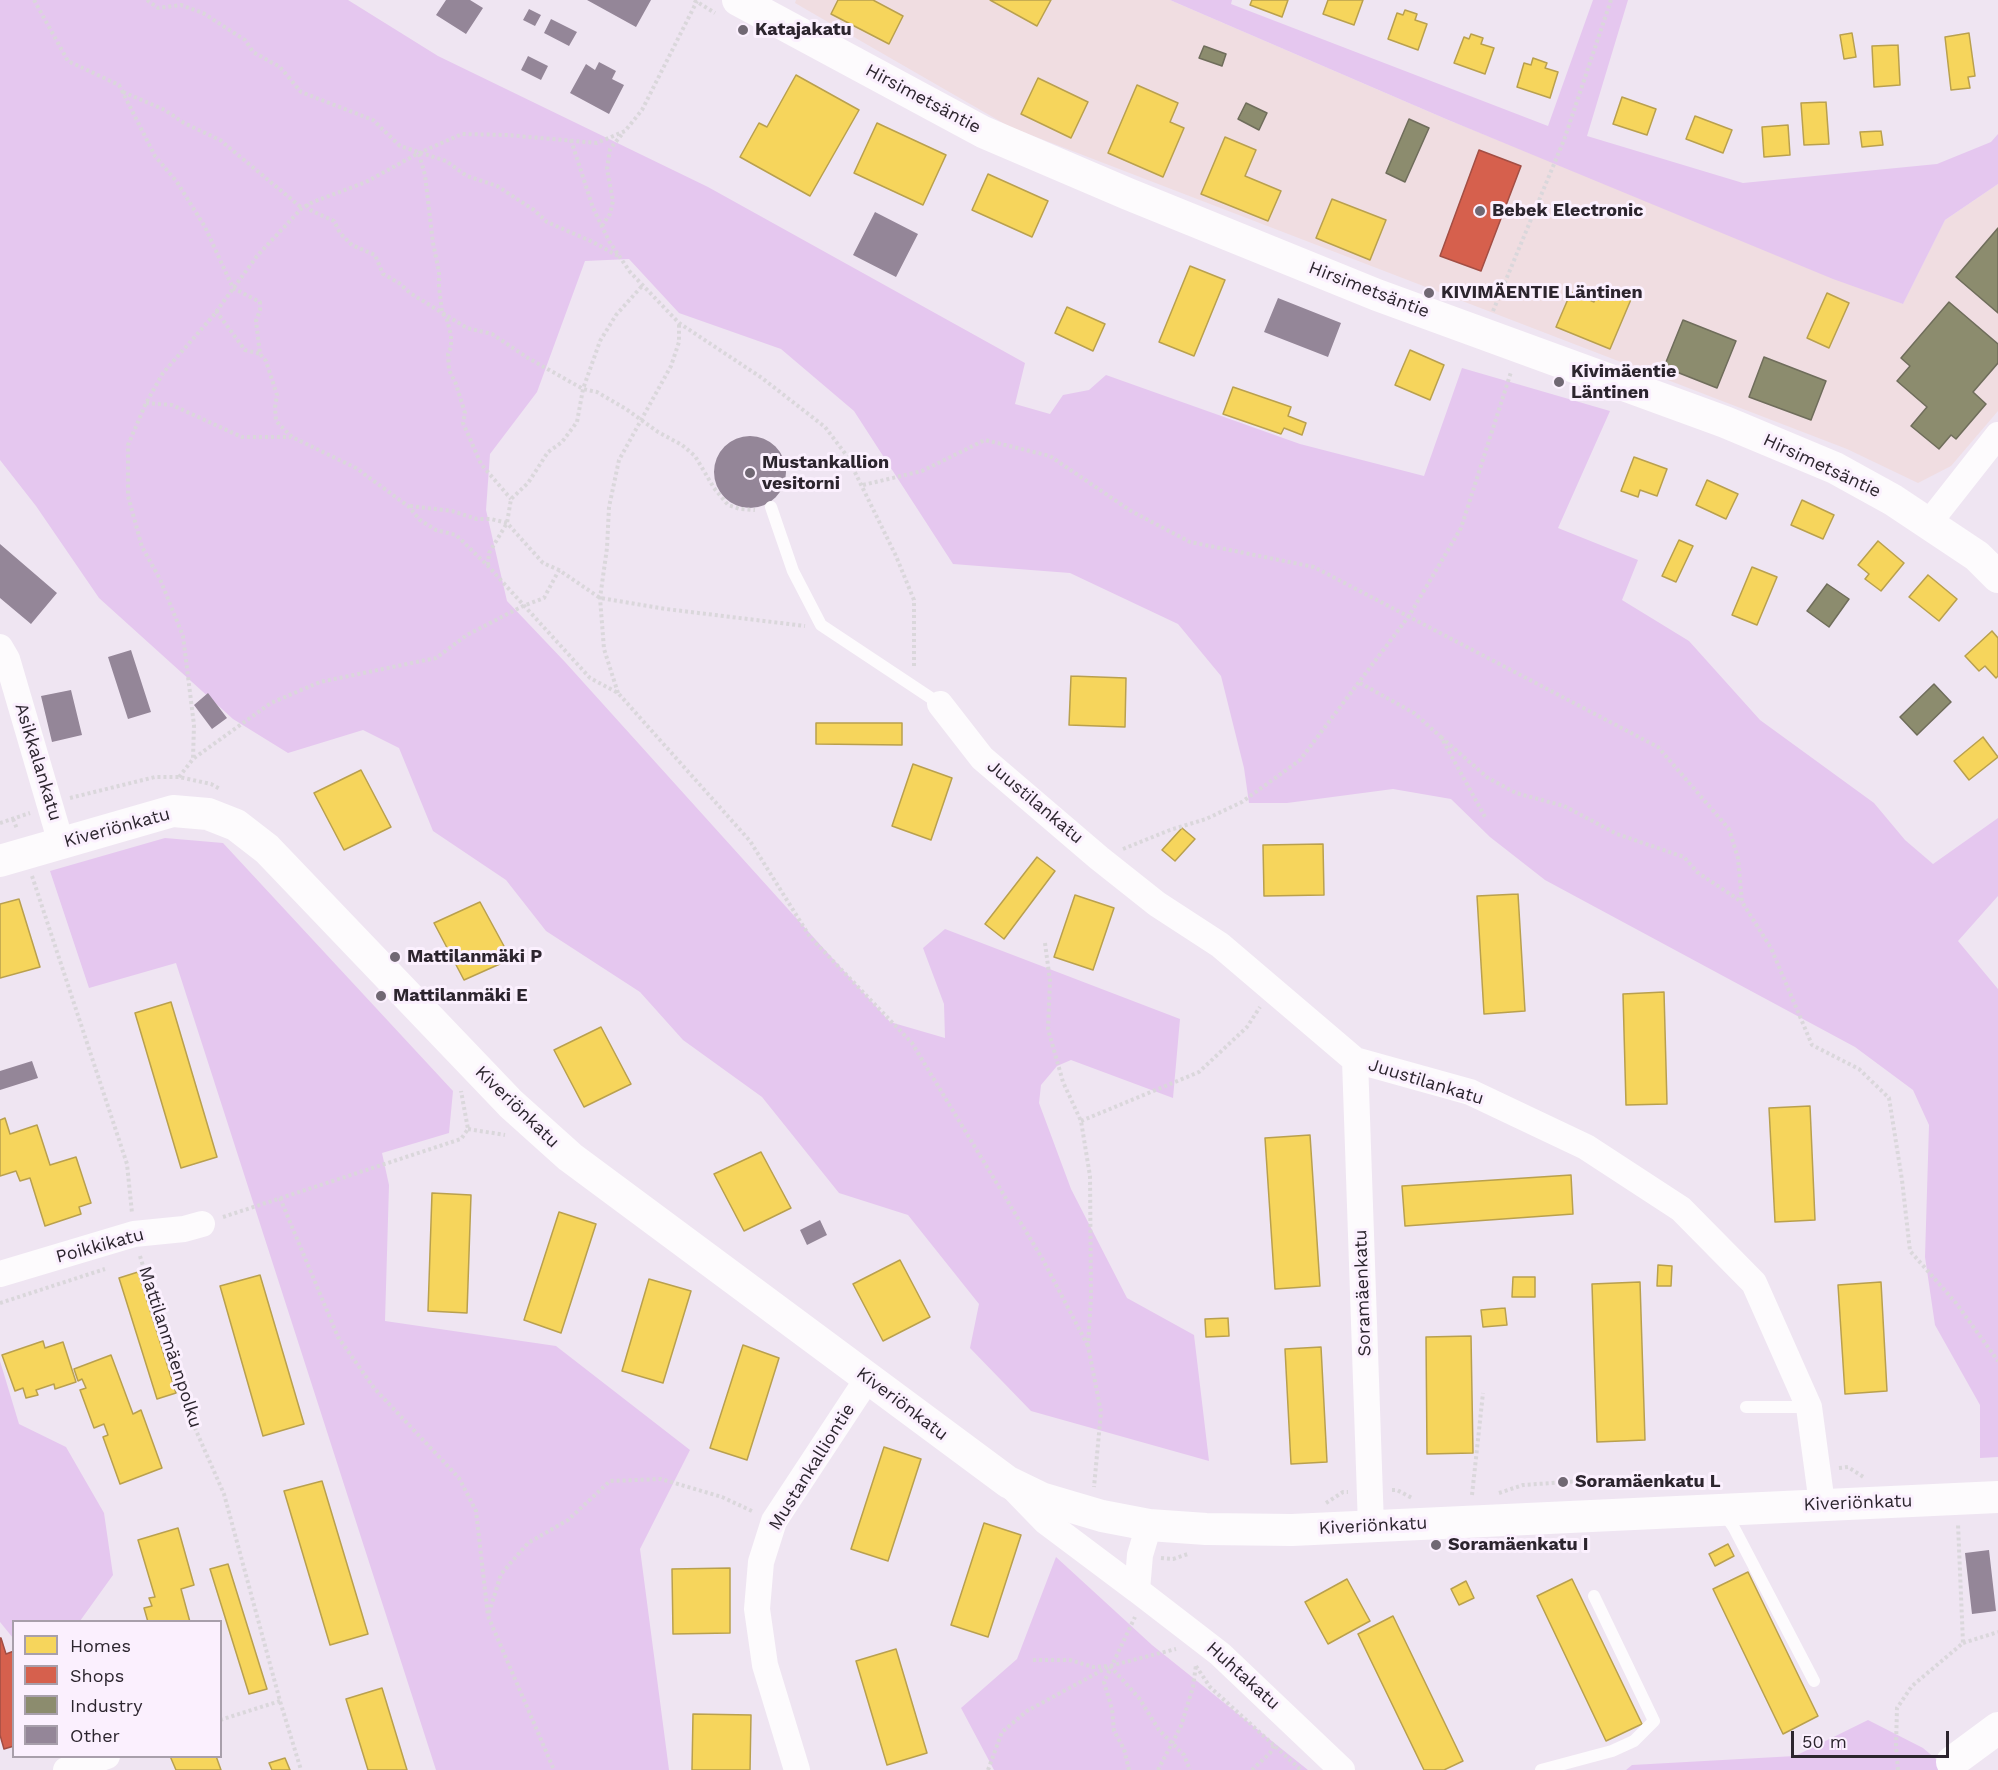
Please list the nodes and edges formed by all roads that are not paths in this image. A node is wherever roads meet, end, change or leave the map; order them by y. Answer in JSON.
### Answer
{"nodes":[{"id":1,"x":744,"y":1,"type":"edge"},
{"id":2,"x":1998,"y":435,"type":"edge"},
{"id":3,"x":771,"y":507,"type":"road end"},
{"id":4,"x":1928,"y":524,"type":"junction"},
{"id":5,"x":1998,"y":577,"type":"edge"},
{"id":6,"x":0,"y":647,"type":"edge"},
{"id":7,"x":940,"y":704,"type":"joint"},
{"id":8,"x":61,"y":843,"type":"junction"},
{"id":9,"x":12,"y":857,"type":"edge"},
{"id":10,"x":1355,"y":1060,"type":"junction"},
{"id":11,"x":202,"y":1224,"type":"road end"},
{"id":12,"x":0,"y":1274,"type":"edge"},
{"id":13,"x":868,"y":1378,"type":"junction"},
{"id":14,"x":1746,"y":1407,"type":"dead end"},
{"id":15,"x":1809,"y":1407,"type":"junction"},
{"id":16,"x":1008,"y":1482,"type":"junction"},
{"id":17,"x":1998,"y":1497,"type":"edge"},
{"id":18,"x":1822,"y":1504,"type":"junction"},
{"id":19,"x":1721,"y":1510,"type":"junction"},
{"id":20,"x":1149,"y":1525,"type":"junction"},
{"id":21,"x":1371,"y":1526,"type":"junction"},
{"id":22,"x":1137,"y":1590,"type":"junction"},
{"id":23,"x":1594,"y":1596,"type":"dead end"},
{"id":24,"x":1814,"y":1681,"type":"dead end"},
{"id":25,"x":1998,"y":1728,"type":"edge"},
{"id":26,"x":101,"y":1758,"type":"edge"},
{"id":27,"x":1952,"y":1762,"type":"dead end"},
{"id":28,"x":66,"y":1770,"type":"edge"},
{"id":29,"x":796,"y":1770,"type":"edge"},
{"id":30,"x":1342,"y":1770,"type":"edge"},
{"id":31,"x":1541,"y":1770,"type":"edge"}],
"edges":[{"from":1,"to":4,"type":"street","name":"Hirsimetsäntie"},
{"from":2,"to":4,"type":"street"},
{"from":3,"to":7,"type":"lane"},
{"from":4,"to":5,"type":"street","name":"Hirsimetsäntie"},
{"from":6,"to":8,"type":"street","name":"Asikkalankatu"},
{"from":7,"to":10,"type":"street","name":"Juustilankatu"},
{"from":8,"to":9,"type":"street","name":"Kiveriönkatu"},
{"from":8,"to":13,"type":"street","name":"Kiveriönkatu"},
{"from":10,"to":15,"type":"street","name":"Juustilankatu"},
{"from":10,"to":21,"type":"street","name":"Soramäenkatu"},
{"from":11,"to":12,"type":"street","name":"Poikkikatu"},
{"from":13,"to":16,"type":"street","name":"Kiveriönkatu"},
{"from":13,"to":29,"type":"street","name":"Mustankalliontie"},
{"from":14,"to":15,"type":"lane"},
{"from":15,"to":18,"type":"street","name":"Juustilankatu"},
{"from":16,"to":20,"type":"street","name":"Kiveriönkatu"},
{"from":16,"to":22,"type":"street","name":"Huhtakatu"},
{"from":17,"to":18,"type":"street","name":"Kiveriönkatu"},
{"from":18,"to":19,"type":"street","name":"Kiveriönkatu"},
{"from":19,"to":21,"type":"street","name":"Kiveriönkatu"},
{"from":19,"to":24,"type":"lane"},
{"from":20,"to":21,"type":"street","name":"Kiveriönkatu"},
{"from":20,"to":22,"type":"street"},
{"from":22,"to":30,"type":"street","name":"Huhtakatu"},
{"from":23,"to":31,"type":"lane"},
{"from":25,"to":27,"type":"street"},
{"from":26,"to":28,"type":"street"}]}
